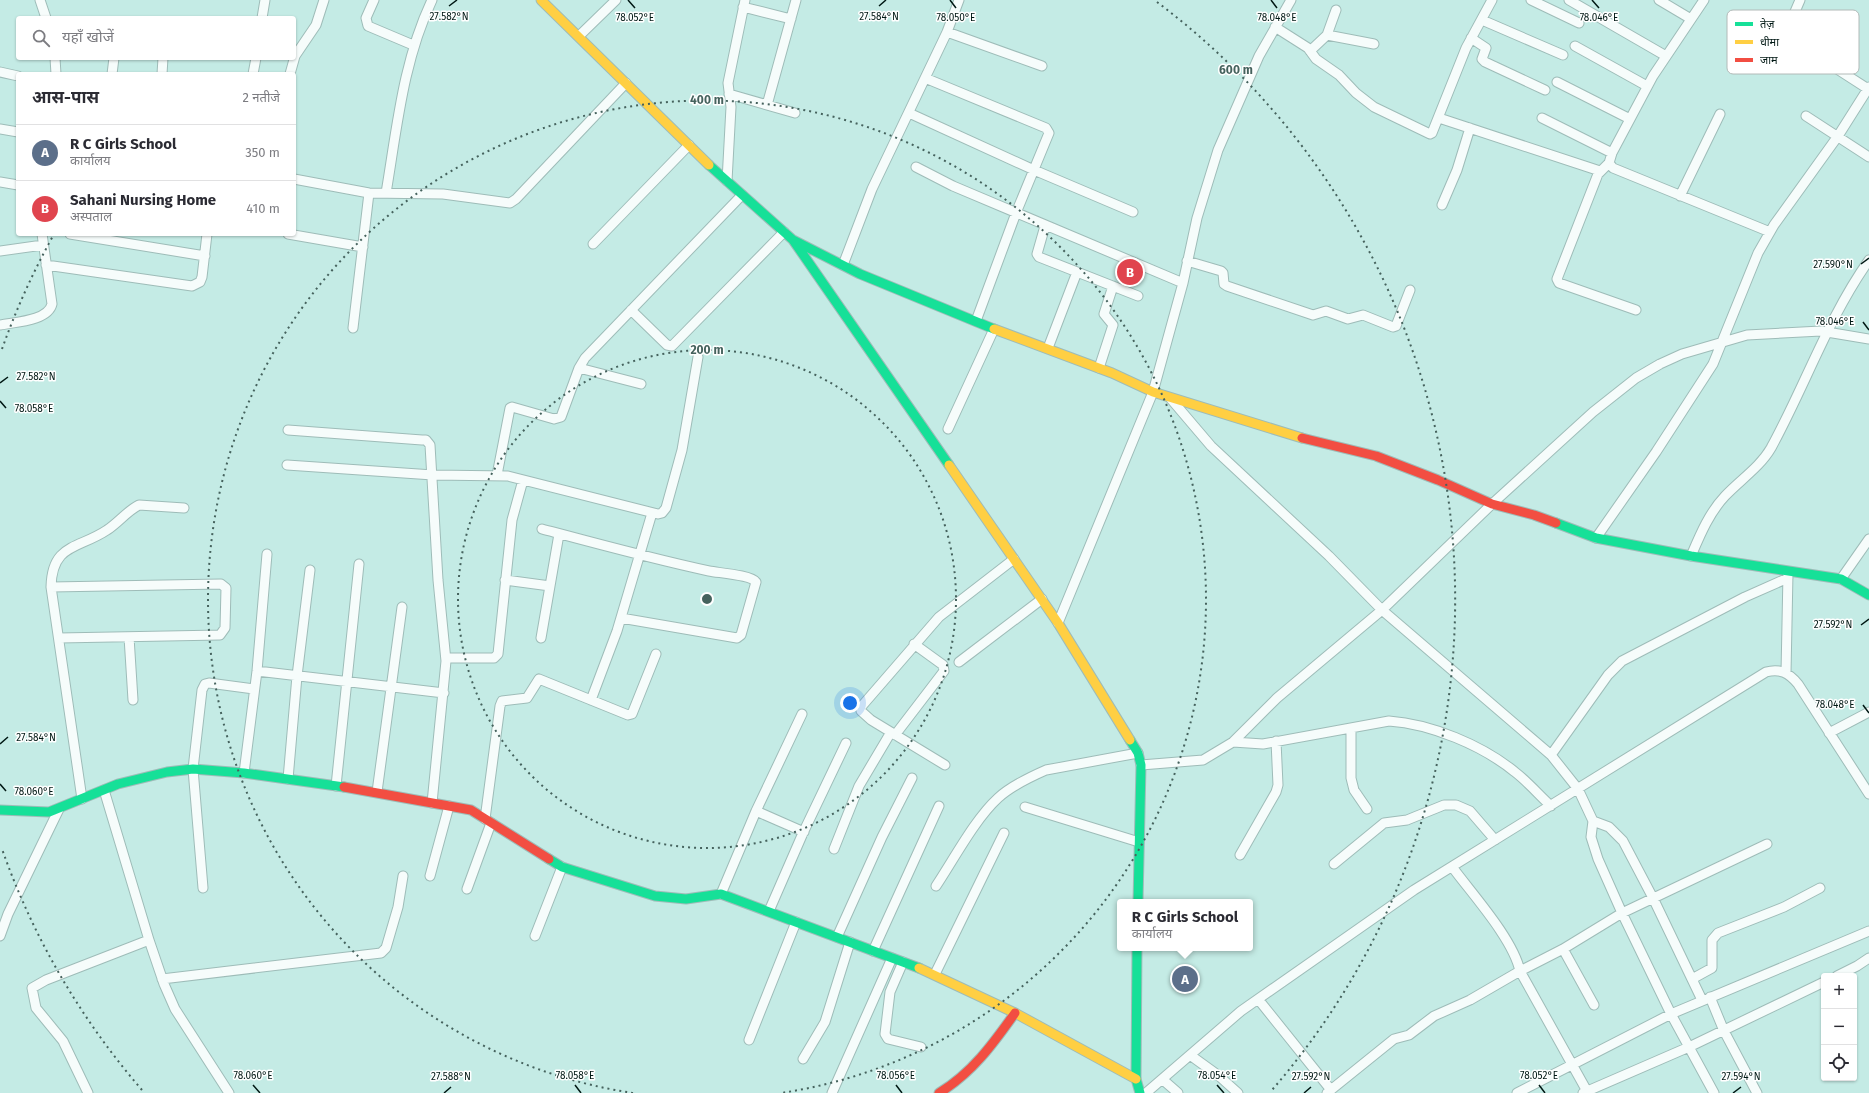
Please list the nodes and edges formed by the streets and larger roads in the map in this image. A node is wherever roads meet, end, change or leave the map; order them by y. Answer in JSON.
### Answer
{"nodes":[{"id":1,"x":40,"y":0,"type":"edge"},
{"id":2,"x":265,"y":0,"type":"edge"},
{"id":3,"x":324,"y":0,"type":"edge"},
{"id":4,"x":374,"y":0,"type":"edge"},
{"id":5,"x":432,"y":0,"type":"edge"},
{"id":6,"x":616,"y":0,"type":"edge"},
{"id":7,"x":796,"y":0,"type":"edge"},
{"id":8,"x":959,"y":0,"type":"edge"},
{"id":9,"x":1280,"y":0,"type":"edge"},
{"id":10,"x":1492,"y":0,"type":"edge"},
{"id":11,"x":1531,"y":0,"type":"edge"},
{"id":12,"x":1569,"y":0,"type":"edge"},
{"id":13,"x":1659,"y":0,"type":"edge"},
{"id":14,"x":1704,"y":0,"type":"edge"},
{"id":15,"x":1800,"y":0,"type":"edge"},
{"id":16,"x":547,"y":2,"type":"edge"},
{"id":17,"x":1290,"y":2,"type":"edge"},
{"id":18,"x":744,"y":4,"type":"edge"},
{"id":19,"x":1336,"y":10,"type":"dead end"},
{"id":20,"x":1796,"y":10,"type":"edge"},
{"id":21,"x":45,"y":16,"type":"edge"},
{"id":22,"x":262,"y":16,"type":"edge"},
{"id":23,"x":791,"y":19,"type":"junction"},
{"id":24,"x":1690,"y":19,"type":"junction"},
{"id":25,"x":1482,"y":20,"type":"junction"},
{"id":26,"x":1579,"y":23,"type":"dead end"},
{"id":27,"x":1275,"y":27,"type":"junction"},
{"id":28,"x":947,"y":32,"type":"junction"},
{"id":29,"x":1327,"y":35,"type":"junction"},
{"id":30,"x":579,"y":36,"type":"junction"},
{"id":31,"x":1471,"y":38,"type":"junction"},
{"id":32,"x":1374,"y":44,"type":"dead end"},
{"id":33,"x":413,"y":45,"type":"junction"},
{"id":34,"x":1575,"y":46,"type":"dead end"},
{"id":35,"x":1310,"y":51,"type":"junction"},
{"id":36,"x":1563,"y":55,"type":"dead end"},
{"id":37,"x":296,"y":56,"type":"edge"},
{"id":38,"x":1666,"y":56,"type":"junction"},
{"id":39,"x":55,"y":60,"type":"edge"},
{"id":40,"x":114,"y":60,"type":"edge"},
{"id":41,"x":163,"y":60,"type":"edge"},
{"id":42,"x":256,"y":60,"type":"edge"},
{"id":43,"x":295,"y":60,"type":"edge"},
{"id":44,"x":1042,"y":66,"type":"dead end"},
{"id":45,"x":0,"y":72,"type":"edge"},
{"id":46,"x":56,"y":72,"type":"edge"},
{"id":47,"x":112,"y":72,"type":"edge"},
{"id":48,"x":162,"y":72,"type":"edge"},
{"id":49,"x":253,"y":72,"type":"edge"},
{"id":50,"x":291,"y":72,"type":"edge"},
{"id":51,"x":1844,"y":74,"type":"edge"},
{"id":52,"x":16,"y":76,"type":"edge"},
{"id":53,"x":925,"y":78,"type":"junction"},
{"id":54,"x":1557,"y":82,"type":"dead end"},
{"id":55,"x":626,"y":83,"type":"junction"},
{"id":56,"x":1647,"y":86,"type":"junction"},
{"id":57,"x":1545,"y":90,"type":"dead end"},
{"id":58,"x":1868,"y":91,"type":"edge"},
{"id":59,"x":729,"y":94,"type":"junction"},
{"id":60,"x":767,"y":105,"type":"junction"},
{"id":61,"x":795,"y":113,"type":"dead end"},
{"id":62,"x":909,"y":113,"type":"junction"},
{"id":63,"x":1720,"y":114,"type":"dead end"},
{"id":64,"x":1806,"y":116,"type":"dead end"},
{"id":65,"x":1439,"y":118,"type":"junction"},
{"id":66,"x":1542,"y":118,"type":"dead end"},
{"id":67,"x":1630,"y":119,"type":"junction"},
{"id":68,"x":1470,"y":128,"type":"junction"},
{"id":69,"x":0,"y":129,"type":"edge"},
{"id":70,"x":16,"y":132,"type":"edge"},
{"id":71,"x":1838,"y":136,"type":"junction"},
{"id":72,"x":689,"y":145,"type":"junction"},
{"id":73,"x":1612,"y":153,"type":"junction"},
{"id":74,"x":1869,"y":156,"type":"edge"},
{"id":75,"x":1609,"y":163,"type":"junction"},
{"id":76,"x":916,"y":167,"type":"dead end"},
{"id":77,"x":1034,"y":170,"type":"junction"},
{"id":78,"x":1600,"y":171,"type":"junction"},
{"id":79,"x":296,"y":179,"type":"edge"},
{"id":80,"x":727,"y":181,"type":"junction"},
{"id":81,"x":0,"y":182,"type":"edge"},
{"id":82,"x":16,"y":185,"type":"edge"},
{"id":83,"x":369,"y":193,"type":"junction"},
{"id":84,"x":386,"y":193,"type":"junction"},
{"id":85,"x":742,"y":195,"type":"junction"},
{"id":86,"x":1680,"y":196,"type":"junction"},
{"id":87,"x":1442,"y":205,"type":"dead end"},
{"id":88,"x":1133,"y":212,"type":"dead end"},
{"id":89,"x":1016,"y":213,"type":"junction"},
{"id":90,"x":1044,"y":226,"type":"junction"},
{"id":91,"x":784,"y":232,"type":"junction"},
{"id":92,"x":1770,"y":232,"type":"junction"},
{"id":93,"x":296,"y":235,"type":"edge"},
{"id":94,"x":42,"y":236,"type":"edge"},
{"id":95,"x":82,"y":236,"type":"edge"},
{"id":96,"x":207,"y":236,"type":"edge"},
{"id":97,"x":793,"y":240,"type":"junction"},
{"id":98,"x":593,"y":244,"type":"dead end"},
{"id":99,"x":43,"y":245,"type":"junction"},
{"id":100,"x":363,"y":247,"type":"junction"},
{"id":101,"x":0,"y":251,"type":"edge"},
{"id":102,"x":204,"y":256,"type":"junction"},
{"id":103,"x":1187,"y":261,"type":"junction"},
{"id":104,"x":46,"y":265,"type":"junction"},
{"id":105,"x":843,"y":265,"type":"junction"},
{"id":106,"x":1868,"y":265,"type":"edge"},
{"id":107,"x":1077,"y":272,"type":"junction"},
{"id":108,"x":1182,"y":283,"type":"junction"},
{"id":109,"x":1114,"y":286,"type":"junction"},
{"id":110,"x":1410,"y":290,"type":"dead end"},
{"id":111,"x":1138,"y":296,"type":"dead end"},
{"id":112,"x":631,"y":310,"type":"junction"},
{"id":113,"x":1636,"y":310,"type":"dead end"},
{"id":114,"x":976,"y":321,"type":"junction"},
{"id":115,"x":0,"y":324,"type":"edge"},
{"id":116,"x":353,"y":328,"type":"dead end"},
{"id":117,"x":994,"y":329,"type":"junction"},
{"id":118,"x":1827,"y":332,"type":"junction"},
{"id":119,"x":1869,"y":339,"type":"edge"},
{"id":120,"x":1722,"y":343,"type":"junction"},
{"id":121,"x":1048,"y":348,"type":"junction"},
{"id":122,"x":698,"y":357,"type":"dead end"},
{"id":123,"x":580,"y":368,"type":"junction"},
{"id":124,"x":1099,"y":368,"type":"junction"},
{"id":125,"x":641,"y":384,"type":"dead end"},
{"id":126,"x":1153,"y":392,"type":"junction"},
{"id":127,"x":1170,"y":398,"type":"junction"},
{"id":128,"x":948,"y":429,"type":"dead end"},
{"id":129,"x":288,"y":430,"type":"dead end"},
{"id":130,"x":287,"y":466,"type":"dead end"},
{"id":131,"x":433,"y":475,"type":"junction"},
{"id":132,"x":497,"y":475,"type":"junction"},
{"id":133,"x":523,"y":480,"type":"junction"},
{"id":134,"x":1492,"y":504,"type":"junction"},
{"id":135,"x":184,"y":508,"type":"dead end"},
{"id":136,"x":652,"y":513,"type":"junction"},
{"id":137,"x":542,"y":529,"type":"dead end"},
{"id":138,"x":559,"y":534,"type":"junction"},
{"id":139,"x":1596,"y":538,"type":"junction"},
{"id":140,"x":1869,"y":539,"type":"edge"},
{"id":141,"x":267,"y":554,"type":"dead end"},
{"id":142,"x":639,"y":556,"type":"junction"},
{"id":143,"x":1691,"y":556,"type":"junction"},
{"id":144,"x":1014,"y":559,"type":"junction"},
{"id":145,"x":359,"y":564,"type":"dead end"},
{"id":146,"x":310,"y":570,"type":"dead end"},
{"id":147,"x":1788,"y":574,"type":"junction"},
{"id":148,"x":1841,"y":579,"type":"junction"},
{"id":149,"x":505,"y":580,"type":"junction"},
{"id":150,"x":550,"y":586,"type":"junction"},
{"id":151,"x":51,"y":587,"type":"junction"},
{"id":152,"x":1869,"y":595,"type":"edge"},
{"id":153,"x":1042,"y":600,"type":"junction"},
{"id":154,"x":402,"y":607,"type":"dead end"},
{"id":155,"x":1382,"y":610,"type":"junction"},
{"id":156,"x":621,"y":618,"type":"junction"},
{"id":157,"x":1058,"y":623,"type":"junction"},
{"id":158,"x":129,"y":637,"type":"junction"},
{"id":159,"x":59,"y":638,"type":"junction"},
{"id":160,"x":541,"y":638,"type":"dead end"},
{"id":161,"x":914,"y":644,"type":"junction"},
{"id":162,"x":656,"y":654,"type":"dead end"},
{"id":163,"x":446,"y":658,"type":"junction"},
{"id":164,"x":959,"y":662,"type":"dead end"},
{"id":165,"x":256,"y":671,"type":"junction"},
{"id":166,"x":1786,"y":673,"type":"junction"},
{"id":167,"x":297,"y":676,"type":"junction"},
{"id":168,"x":348,"y":682,"type":"junction"},
{"id":169,"x":391,"y":688,"type":"junction"},
{"id":170,"x":254,"y":689,"type":"junction"},
{"id":171,"x":444,"y":693,"type":"junction"},
{"id":172,"x":133,"y":700,"type":"dead end"},
{"id":173,"x":590,"y":700,"type":"junction"},
{"id":174,"x":1869,"y":712,"type":"edge"},
{"id":175,"x":802,"y":714,"type":"dead end"},
{"id":176,"x":1352,"y":728,"type":"junction"},
{"id":177,"x":893,"y":733,"type":"junction"},
{"id":178,"x":1829,"y":733,"type":"junction"},
{"id":179,"x":1233,"y":742,"type":"junction"},
{"id":180,"x":1276,"y":742,"type":"junction"},
{"id":181,"x":846,"y":743,"type":"dead end"},
{"id":182,"x":1138,"y":753,"type":"junction"},
{"id":183,"x":1551,"y":755,"type":"junction"},
{"id":184,"x":945,"y":765,"type":"dead end"},
{"id":185,"x":1141,"y":765,"type":"junction"},
{"id":186,"x":193,"y":769,"type":"junction"},
{"id":187,"x":244,"y":773,"type":"junction"},
{"id":188,"x":912,"y":778,"type":"dead end"},
{"id":189,"x":288,"y":779,"type":"junction"},
{"id":190,"x":336,"y":786,"type":"junction"},
{"id":191,"x":1578,"y":789,"type":"junction"},
{"id":192,"x":104,"y":790,"type":"junction"},
{"id":193,"x":377,"y":792,"type":"junction"},
{"id":194,"x":1869,"y":794,"type":"edge"},
{"id":195,"x":82,"y":799,"type":"junction"},
{"id":196,"x":432,"y":803,"type":"junction"},
{"id":197,"x":449,"y":806,"type":"junction"},
{"id":198,"x":939,"y":806,"type":"dead end"},
{"id":199,"x":1551,"y":806,"type":"junction"},
{"id":200,"x":1025,"y":807,"type":"dead end"},
{"id":201,"x":59,"y":809,"type":"junction"},
{"id":202,"x":1367,"y":809,"type":"dead end"},
{"id":203,"x":0,"y":810,"type":"edge"},
{"id":204,"x":756,"y":811,"type":"junction"},
{"id":205,"x":488,"y":821,"type":"junction"},
{"id":206,"x":1593,"y":821,"type":"junction"},
{"id":207,"x":804,"y":832,"type":"junction"},
{"id":208,"x":1004,"y":833,"type":"dead end"},
{"id":209,"x":1496,"y":840,"type":"junction"},
{"id":210,"x":1139,"y":842,"type":"junction"},
{"id":211,"x":1767,"y":844,"type":"dead end"},
{"id":212,"x":834,"y":849,"type":"dead end"},
{"id":213,"x":1240,"y":855,"type":"dead end"},
{"id":214,"x":1334,"y":864,"type":"dead end"},
{"id":215,"x":562,"y":867,"type":"junction"},
{"id":216,"x":1453,"y":868,"type":"junction"},
{"id":217,"x":403,"y":876,"type":"dead end"},
{"id":218,"x":430,"y":876,"type":"dead end"},
{"id":219,"x":936,"y":886,"type":"dead end"},
{"id":220,"x":203,"y":888,"type":"dead end"},
{"id":221,"x":1820,"y":888,"type":"dead end"},
{"id":222,"x":467,"y":889,"type":"dead end"},
{"id":223,"x":721,"y":894,"type":"junction"},
{"id":224,"x":1653,"y":898,"type":"junction"},
{"id":225,"x":1138,"y":899,"type":"edge"},
{"id":226,"x":769,"y":911,"type":"junction"},
{"id":227,"x":1622,"y":913,"type":"junction"},
{"id":228,"x":796,"y":922,"type":"junction"},
{"id":229,"x":1869,"y":931,"type":"edge"},
{"id":230,"x":0,"y":936,"type":"edge"},
{"id":231,"x":535,"y":936,"type":"dead end"},
{"id":232,"x":837,"y":937,"type":"junction"},
{"id":233,"x":149,"y":940,"type":"junction"},
{"id":234,"x":850,"y":942,"type":"junction"},
{"id":235,"x":1563,"y":949,"type":"junction"},
{"id":236,"x":873,"y":951,"type":"junction"},
{"id":237,"x":1138,"y":951,"type":"edge"},
{"id":238,"x":892,"y":958,"type":"junction"},
{"id":239,"x":1869,"y":958,"type":"edge"},
{"id":240,"x":903,"y":962,"type":"junction"},
{"id":241,"x":1520,"y":971,"type":"junction"},
{"id":242,"x":1843,"y":973,"type":"edge"},
{"id":243,"x":935,"y":974,"type":"junction"},
{"id":244,"x":162,"y":979,"type":"junction"},
{"id":245,"x":1692,"y":979,"type":"junction"},
{"id":246,"x":1821,"y":983,"type":"edge"},
{"id":247,"x":1258,"y":999,"type":"junction"},
{"id":248,"x":1706,"y":999,"type":"junction"},
{"id":249,"x":1594,"y":1005,"type":"dead end"},
{"id":250,"x":1015,"y":1013,"type":"junction"},
{"id":251,"x":1671,"y":1014,"type":"junction"},
{"id":252,"x":1724,"y":1031,"type":"junction"},
{"id":253,"x":749,"y":1040,"type":"dead end"},
{"id":254,"x":922,"y":1046,"type":"dead end"},
{"id":255,"x":1689,"y":1047,"type":"junction"},
{"id":256,"x":1190,"y":1055,"type":"junction"},
{"id":257,"x":803,"y":1059,"type":"dead end"},
{"id":258,"x":1572,"y":1065,"type":"junction"},
{"id":259,"x":1162,"y":1078,"type":"junction"},
{"id":260,"x":1136,"y":1079,"type":"junction"},
{"id":261,"x":1329,"y":1092,"type":"edge"},
{"id":262,"x":1586,"y":1092,"type":"edge"},
{"id":263,"x":88,"y":1093,"type":"edge"},
{"id":264,"x":229,"y":1093,"type":"edge"},
{"id":265,"x":832,"y":1093,"type":"edge"},
{"id":266,"x":939,"y":1093,"type":"edge"},
{"id":267,"x":1140,"y":1093,"type":"edge"},
{"id":268,"x":1146,"y":1093,"type":"edge"},
{"id":269,"x":1178,"y":1093,"type":"edge"},
{"id":270,"x":1238,"y":1093,"type":"edge"},
{"id":271,"x":1516,"y":1093,"type":"edge"},
{"id":272,"x":1714,"y":1093,"type":"edge"},
{"id":273,"x":1756,"y":1093,"type":"edge"}],
"edges":[{"from":1,"to":21,"type":"street"},
{"from":2,"to":22,"type":"street"},
{"from":3,"to":37,"type":"street"},
{"from":4,"to":33,"type":"street"},
{"from":5,"to":33,"type":"street"},
{"from":6,"to":30,"type":"street"},
{"from":7,"to":23,"type":"street"},
{"from":8,"to":28,"type":"street"},
{"from":9,"to":17,"type":"street"},
{"from":10,"to":25,"type":"street"},
{"from":11,"to":26,"type":"street"},
{"from":12,"to":38,"type":"street"},
{"from":13,"to":24,"type":"street"},
{"from":14,"to":24,"type":"street"},
{"from":15,"to":20,"type":"street"},
{"from":16,"to":30,"type":"street"},
{"from":17,"to":27,"type":"street"},
{"from":18,"to":23,"type":"street"},
{"from":18,"to":59,"type":"street"},
{"from":19,"to":29,"type":"street"},
{"from":23,"to":60,"type":"street"},
{"from":24,"to":38,"type":"street"},
{"from":25,"to":31,"type":"street"},
{"from":25,"to":36,"type":"street"},
{"from":27,"to":35,"type":"street"},
{"from":27,"to":103,"type":"street"},
{"from":28,"to":44,"type":"street"},
{"from":28,"to":53,"type":"street"},
{"from":29,"to":32,"type":"street"},
{"from":29,"to":35,"type":"street"},
{"from":30,"to":55,"type":"street"},
{"from":31,"to":57,"type":"street"},
{"from":31,"to":65,"type":"street"},
{"from":33,"to":84,"type":"street"},
{"from":34,"to":56,"type":"street"},
{"from":35,"to":65,"type":"street"},
{"from":38,"to":56,"type":"street"},
{"from":39,"to":46,"type":"street"},
{"from":40,"to":47,"type":"street"},
{"from":41,"to":48,"type":"street"},
{"from":42,"to":49,"type":"street"},
{"from":43,"to":50,"type":"street"},
{"from":45,"to":52,"type":"street"},
{"from":51,"to":58,"type":"street"},
{"from":53,"to":62,"type":"street"},
{"from":53,"to":77,"type":"street"},
{"from":54,"to":67,"type":"street"},
{"from":55,"to":72,"type":"street"},
{"from":55,"to":84,"type":"street"},
{"from":56,"to":67,"type":"street"},
{"from":58,"to":71,"type":"street"},
{"from":59,"to":60,"type":"street"},
{"from":59,"to":80,"type":"street"},
{"from":60,"to":61,"type":"street"},
{"from":62,"to":77,"type":"street"},
{"from":62,"to":105,"type":"street"},
{"from":63,"to":86,"type":"street"},
{"from":64,"to":71,"type":"street"},
{"from":65,"to":68,"type":"street"},
{"from":66,"to":73,"type":"street"},
{"from":67,"to":73,"type":"street"},
{"from":68,"to":78,"type":"street"},
{"from":68,"to":87,"type":"street"},
{"from":69,"to":70,"type":"street"},
{"from":71,"to":74,"type":"street"},
{"from":71,"to":92,"type":"street"},
{"from":72,"to":80,"type":"street"},
{"from":72,"to":98,"type":"street"},
{"from":73,"to":75,"type":"street"},
{"from":75,"to":78,"type":"street"},
{"from":75,"to":86,"type":"street"},
{"from":76,"to":89,"type":"street"},
{"from":77,"to":88,"type":"street"},
{"from":77,"to":89,"type":"street"},
{"from":78,"to":113,"type":"street"},
{"from":79,"to":83,"type":"street"},
{"from":80,"to":85,"type":"street"},
{"from":81,"to":82,"type":"street"},
{"from":83,"to":84,"type":"street"},
{"from":83,"to":100,"type":"street"},
{"from":85,"to":91,"type":"street"},
{"from":85,"to":112,"type":"street"},
{"from":86,"to":92,"type":"street"},
{"from":89,"to":90,"type":"street"},
{"from":89,"to":114,"type":"street"},
{"from":90,"to":107,"type":"street"},
{"from":90,"to":108,"type":"street"},
{"from":91,"to":97,"type":"street"},
{"from":91,"to":112,"type":"street"},
{"from":92,"to":120,"type":"street"},
{"from":93,"to":100,"type":"street"},
{"from":94,"to":99,"type":"street"},
{"from":95,"to":102,"type":"street"},
{"from":96,"to":102,"type":"street"},
{"from":97,"to":105,"type":"street"},
{"from":97,"to":144,"type":"street"},
{"from":99,"to":101,"type":"street"},
{"from":99,"to":104,"type":"street"},
{"from":100,"to":116,"type":"street"},
{"from":102,"to":104,"type":"street"},
{"from":103,"to":108,"type":"street"},
{"from":103,"to":110,"type":"street"},
{"from":104,"to":115,"type":"street"},
{"from":105,"to":114,"type":"street"},
{"from":106,"to":118,"type":"street"},
{"from":107,"to":109,"type":"street"},
{"from":107,"to":121,"type":"street"},
{"from":108,"to":126,"type":"street"},
{"from":109,"to":111,"type":"street"},
{"from":109,"to":124,"type":"street"},
{"from":112,"to":123,"type":"street"},
{"from":114,"to":117,"type":"street"},
{"from":117,"to":121,"type":"street"},
{"from":117,"to":128,"type":"street"},
{"from":118,"to":119,"type":"street"},
{"from":118,"to":120,"type":"street"},
{"from":118,"to":143,"type":"street"},
{"from":120,"to":134,"type":"street"},
{"from":120,"to":139,"type":"street"},
{"from":121,"to":124,"type":"street"},
{"from":122,"to":136,"type":"street"},
{"from":123,"to":125,"type":"street"},
{"from":123,"to":132,"type":"street"},
{"from":124,"to":126,"type":"street"},
{"from":126,"to":127,"type":"street"},
{"from":126,"to":157,"type":"street"},
{"from":127,"to":134,"type":"street"},
{"from":127,"to":155,"type":"street"},
{"from":129,"to":131,"type":"street"},
{"from":130,"to":131,"type":"street"},
{"from":131,"to":132,"type":"street"},
{"from":131,"to":163,"type":"street"},
{"from":132,"to":133,"type":"street"},
{"from":133,"to":136,"type":"street"},
{"from":133,"to":149,"type":"street"},
{"from":134,"to":139,"type":"street"},
{"from":134,"to":155,"type":"street"},
{"from":135,"to":151,"type":"street"},
{"from":136,"to":142,"type":"street"},
{"from":137,"to":138,"type":"street"},
{"from":138,"to":142,"type":"street"},
{"from":138,"to":150,"type":"street"},
{"from":139,"to":143,"type":"street"},
{"from":140,"to":148,"type":"street"},
{"from":141,"to":165,"type":"street"},
{"from":142,"to":156,"type":"street"},
{"from":142,"to":156,"type":"street"},
{"from":143,"to":147,"type":"street"},
{"from":144,"to":153,"type":"street"},
{"from":144,"to":161,"type":"street"},
{"from":145,"to":168,"type":"street"},
{"from":146,"to":167,"type":"street"},
{"from":147,"to":148,"type":"street"},
{"from":147,"to":166,"type":"street"},
{"from":147,"to":183,"type":"street"},
{"from":148,"to":152,"type":"street"},
{"from":149,"to":150,"type":"street"},
{"from":149,"to":163,"type":"street"},
{"from":150,"to":160,"type":"street"},
{"from":151,"to":158,"type":"street"},
{"from":151,"to":159,"type":"street"},
{"from":153,"to":157,"type":"street"},
{"from":153,"to":164,"type":"street"},
{"from":154,"to":169,"type":"street"},
{"from":155,"to":179,"type":"street"},
{"from":155,"to":183,"type":"street"},
{"from":156,"to":173,"type":"street"},
{"from":157,"to":182,"type":"street"},
{"from":158,"to":159,"type":"street"},
{"from":158,"to":172,"type":"street"},
{"from":159,"to":195,"type":"street"},
{"from":161,"to":177,"type":"street"},
{"from":161,"to":177,"type":"street"},
{"from":162,"to":173,"type":"street"},
{"from":163,"to":171,"type":"street"},
{"from":165,"to":167,"type":"street"},
{"from":165,"to":170,"type":"street"},
{"from":166,"to":178,"type":"street"},
{"from":166,"to":191,"type":"street"},
{"from":167,"to":168,"type":"street"},
{"from":167,"to":189,"type":"street"},
{"from":168,"to":169,"type":"street"},
{"from":168,"to":190,"type":"street"},
{"from":169,"to":171,"type":"street"},
{"from":169,"to":193,"type":"street"},
{"from":170,"to":186,"type":"street"},
{"from":170,"to":187,"type":"street"},
{"from":171,"to":196,"type":"street"},
{"from":173,"to":205,"type":"street"},
{"from":174,"to":178,"type":"street"},
{"from":175,"to":204,"type":"street"},
{"from":176,"to":180,"type":"street"},
{"from":176,"to":199,"type":"street"},
{"from":176,"to":202,"type":"street"},
{"from":177,"to":184,"type":"street"},
{"from":177,"to":212,"type":"street"},
{"from":178,"to":194,"type":"street"},
{"from":179,"to":180,"type":"street"},
{"from":179,"to":185,"type":"street"},
{"from":180,"to":213,"type":"street"},
{"from":181,"to":207,"type":"street"},
{"from":182,"to":185,"type":"street"},
{"from":182,"to":219,"type":"street"},
{"from":183,"to":191,"type":"street"},
{"from":185,"to":210,"type":"street"},
{"from":186,"to":187,"type":"street"},
{"from":186,"to":192,"type":"street"},
{"from":186,"to":220,"type":"street"},
{"from":187,"to":189,"type":"street"},
{"from":188,"to":232,"type":"street"},
{"from":189,"to":190,"type":"street"},
{"from":190,"to":193,"type":"street"},
{"from":191,"to":199,"type":"street"},
{"from":191,"to":206,"type":"street"},
{"from":192,"to":195,"type":"street"},
{"from":192,"to":233,"type":"street"},
{"from":193,"to":196,"type":"street"},
{"from":195,"to":201,"type":"street"},
{"from":196,"to":197,"type":"street"},
{"from":197,"to":205,"type":"street"},
{"from":197,"to":218,"type":"street"},
{"from":198,"to":236,"type":"street"},
{"from":199,"to":209,"type":"street"},
{"from":200,"to":210,"type":"street"},
{"from":201,"to":203,"type":"street"},
{"from":201,"to":230,"type":"street"},
{"from":204,"to":207,"type":"street"},
{"from":204,"to":223,"type":"street"},
{"from":205,"to":215,"type":"street"},
{"from":205,"to":222,"type":"street"},
{"from":206,"to":224,"type":"street"},
{"from":206,"to":227,"type":"street"},
{"from":207,"to":226,"type":"street"},
{"from":208,"to":243,"type":"street"},
{"from":209,"to":214,"type":"street"},
{"from":209,"to":216,"type":"street"},
{"from":210,"to":225,"type":"street"},
{"from":211,"to":224,"type":"street"},
{"from":215,"to":223,"type":"street"},
{"from":215,"to":231,"type":"street"},
{"from":216,"to":241,"type":"street"},
{"from":216,"to":247,"type":"street"},
{"from":217,"to":244,"type":"street"},
{"from":221,"to":245,"type":"street"},
{"from":223,"to":226,"type":"street"},
{"from":224,"to":227,"type":"street"},
{"from":224,"to":245,"type":"street"},
{"from":226,"to":228,"type":"street"},
{"from":227,"to":235,"type":"street"},
{"from":227,"to":251,"type":"street"},
{"from":228,"to":232,"type":"street"},
{"from":228,"to":253,"type":"street"},
{"from":229,"to":248,"type":"street"},
{"from":232,"to":234,"type":"street"},
{"from":233,"to":244,"type":"street"},
{"from":233,"to":263,"type":"street"},
{"from":234,"to":236,"type":"street"},
{"from":234,"to":257,"type":"street"},
{"from":235,"to":241,"type":"street"},
{"from":235,"to":249,"type":"street"},
{"from":236,"to":238,"type":"street"},
{"from":237,"to":260,"type":"street"},
{"from":238,"to":240,"type":"street"},
{"from":238,"to":265,"type":"street"},
{"from":239,"to":242,"type":"street"},
{"from":240,"to":243,"type":"street"},
{"from":240,"to":254,"type":"street"},
{"from":241,"to":258,"type":"street"},
{"from":241,"to":261,"type":"street"},
{"from":243,"to":250,"type":"street"},
{"from":244,"to":264,"type":"street"},
{"from":245,"to":248,"type":"street"},
{"from":246,"to":252,"type":"street"},
{"from":247,"to":256,"type":"street"},
{"from":247,"to":261,"type":"street"},
{"from":248,"to":251,"type":"street"},
{"from":248,"to":252,"type":"street"},
{"from":250,"to":260,"type":"street"},
{"from":250,"to":266,"type":"street"},
{"from":251,"to":255,"type":"street"},
{"from":251,"to":258,"type":"street"},
{"from":252,"to":255,"type":"street"},
{"from":252,"to":273,"type":"street"},
{"from":255,"to":262,"type":"street"},
{"from":255,"to":272,"type":"street"},
{"from":256,"to":259,"type":"street"},
{"from":256,"to":270,"type":"street"},
{"from":258,"to":262,"type":"street"},
{"from":258,"to":271,"type":"street"},
{"from":259,"to":268,"type":"street"},
{"from":259,"to":269,"type":"street"},
{"from":260,"to":267,"type":"street"}]}
